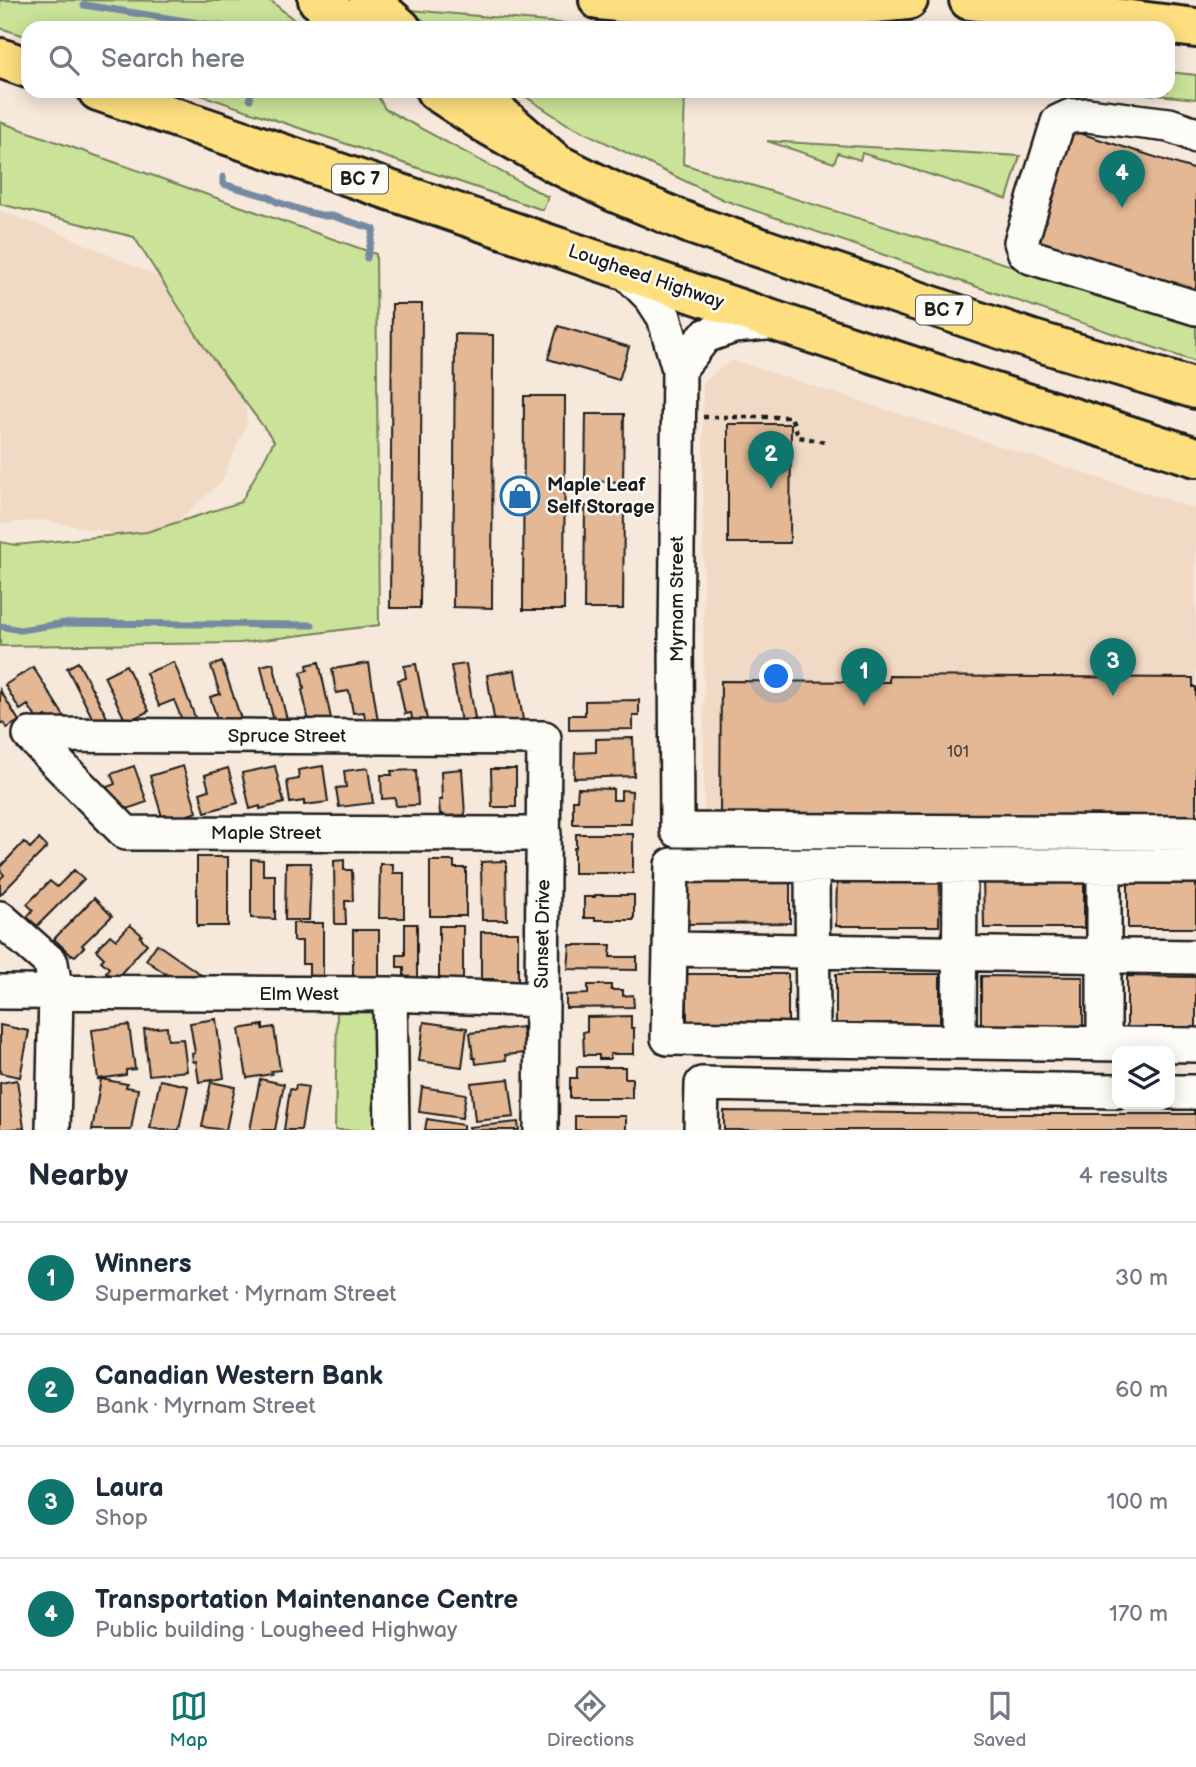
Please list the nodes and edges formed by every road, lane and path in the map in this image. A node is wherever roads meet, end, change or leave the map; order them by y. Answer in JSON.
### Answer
{"nodes":[{"id":1,"x":318,"y":0,"type":"edge"},
{"id":2,"x":369,"y":0,"type":"edge"},
{"id":3,"x":599,"y":0,"type":"edge"},
{"id":4,"x":908,"y":0,"type":"edge"},
{"id":5,"x":969,"y":0,"type":"edge"},
{"id":6,"x":345,"y":21,"type":"edge"},
{"id":7,"x":393,"y":21,"type":"edge"},
{"id":8,"x":1133,"y":21,"type":"edge"},
{"id":9,"x":1175,"y":26,"type":"edge"},
{"id":10,"x":1196,"y":29,"type":"edge"},
{"id":11,"x":0,"y":58,"type":"edge"},
{"id":12,"x":21,"y":66,"type":"edge"},
{"id":13,"x":119,"y":98,"type":"edge"},
{"id":14,"x":468,"y":101,"type":"edge"},
{"id":15,"x":1196,"y":136,"type":"edge"},
{"id":16,"x":622,"y":268,"type":"junction"},
{"id":17,"x":1196,"y":308,"type":"edge"},
{"id":18,"x":778,"y":322,"type":"junction"},
{"id":19,"x":679,"y":369,"type":"junction"},
{"id":20,"x":1196,"y":389,"type":"edge"},
{"id":21,"x":678,"y":417,"type":"junction"},
{"id":22,"x":825,"y":442,"type":"dead end"},
{"id":23,"x":1196,"y":457,"type":"edge"},
{"id":24,"x":30,"y":735,"type":"joint"},
{"id":25,"x":544,"y":738,"type":"joint"},
{"id":26,"x":1196,"y":833,"type":"edge"},
{"id":27,"x":544,"y":834,"type":"junction"},
{"id":28,"x":812,"y":866,"type":"junction"},
{"id":29,"x":1196,"y":866,"type":"edge"},
{"id":30,"x":960,"y":867,"type":"junction"},
{"id":31,"x":1104,"y":867,"type":"junction"},
{"id":32,"x":0,"y":918,"type":"edge"},
{"id":33,"x":670,"y":949,"type":"junction"},
{"id":34,"x":812,"y":951,"type":"junction"},
{"id":35,"x":959,"y":954,"type":"junction"},
{"id":36,"x":1104,"y":956,"type":"junction"},
{"id":37,"x":1196,"y":957,"type":"edge"},
{"id":38,"x":0,"y":992,"type":"edge"},
{"id":39,"x":56,"y":993,"type":"junction"},
{"id":40,"x":390,"y":994,"type":"junction"},
{"id":41,"x":542,"y":1000,"type":"junction"},
{"id":42,"x":813,"y":1040,"type":"junction"},
{"id":43,"x":959,"y":1042,"type":"junction"},
{"id":44,"x":1104,"y":1043,"type":"junction"},
{"id":45,"x":1196,"y":1045,"type":"edge"},
{"id":46,"x":1112,"y":1091,"type":"edge"},
{"id":47,"x":1175,"y":1092,"type":"edge"},
{"id":48,"x":1196,"y":1093,"type":"edge"},
{"id":49,"x":53,"y":1130,"type":"edge"},
{"id":50,"x":392,"y":1130,"type":"edge"},
{"id":51,"x":541,"y":1130,"type":"edge"},
{"id":52,"x":701,"y":1130,"type":"edge"}],
"edges":[{"from":1,"to":6,"type":"main road"},
{"from":2,"to":7,"type":"main road"},
{"from":3,"to":4,"type":"main road"},
{"from":5,"to":8,"type":"main road"},
{"from":9,"to":10,"type":"main road"},
{"from":11,"to":12,"type":"main road"},
{"from":13,"to":16,"type":"main road","name":"Lougheed Highway","number":"BC 7"},
{"from":14,"to":20,"type":"main road","number":"BC 7"},
{"from":15,"to":17,"type":"street"},
{"from":16,"to":18,"type":"main road","name":"Lougheed Highway","number":"BC 7"},
{"from":16,"to":19,"type":"street","name":"Myrnam Street"},
{"from":18,"to":19,"type":"street"},
{"from":18,"to":23,"type":"main road","name":"Lougheed Highway","number":"BC 7"},
{"from":19,"to":21,"type":"street","name":"Myrnam Street"},
{"from":21,"to":22,"type":"path"},
{"from":21,"to":26,"type":"street","name":"Myrnam Street"},
{"from":24,"to":25,"type":"street","name":"Spruce Street"},
{"from":24,"to":27,"type":"street","name":"Maple Street"},
{"from":25,"to":27,"type":"street","name":"Sunset Drive"},
{"from":27,"to":41,"type":"street","name":"Sunset Drive"},
{"from":28,"to":30,"type":"street"},
{"from":28,"to":33,"type":"street"},
{"from":28,"to":34,"type":"street"},
{"from":29,"to":31,"type":"street"},
{"from":30,"to":31,"type":"street"},
{"from":30,"to":35,"type":"street"},
{"from":31,"to":36,"type":"street"},
{"from":32,"to":39,"type":"street"},
{"from":33,"to":34,"type":"street"},
{"from":33,"to":42,"type":"street"},
{"from":34,"to":35,"type":"street"},
{"from":34,"to":42,"type":"street"},
{"from":35,"to":36,"type":"street"},
{"from":35,"to":43,"type":"street"},
{"from":36,"to":37,"type":"street"},
{"from":36,"to":44,"type":"street"},
{"from":38,"to":39,"type":"street","name":"Elm West"},
{"from":39,"to":40,"type":"street","name":"Elm West"},
{"from":39,"to":49,"type":"street"},
{"from":40,"to":41,"type":"street","name":"Elm West"},
{"from":40,"to":50,"type":"street"},
{"from":41,"to":51,"type":"street","name":"Sunset Drive"},
{"from":42,"to":43,"type":"street"},
{"from":43,"to":44,"type":"street"},
{"from":44,"to":45,"type":"street"},
{"from":46,"to":52,"type":"street"},
{"from":47,"to":48,"type":"street"}]}
